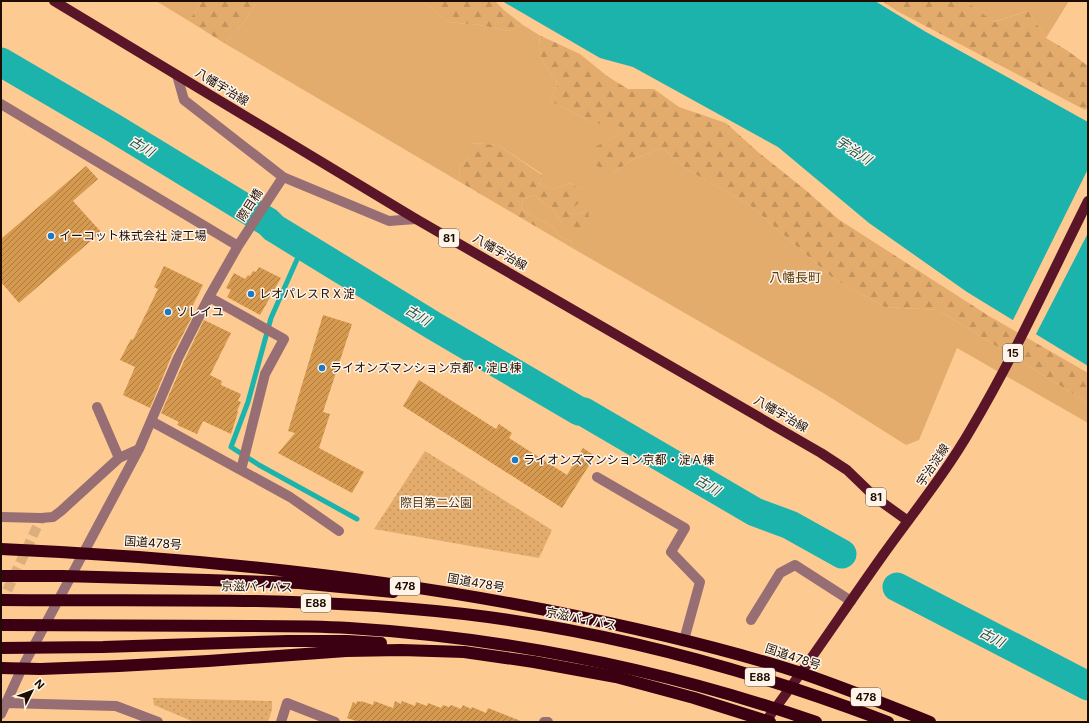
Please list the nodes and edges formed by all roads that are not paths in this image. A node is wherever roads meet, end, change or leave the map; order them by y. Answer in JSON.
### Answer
{"nodes":[{"id":1,"x":54,"y":1,"type":"edge"},
{"id":2,"x":177,"y":75,"type":"junction"},
{"id":3,"x":1,"y":104,"type":"edge"},
{"id":4,"x":283,"y":177,"type":"junction"},
{"id":5,"x":1088,"y":201,"type":"edge"},
{"id":6,"x":416,"y":219,"type":"junction"},
{"id":7,"x":238,"y":246,"type":"junction"},
{"id":8,"x":209,"y":298,"type":"junction"},
{"id":9,"x":98,"y":407,"type":"dead end"},
{"id":10,"x":151,"y":421,"type":"junction"},
{"id":11,"x":139,"y":449,"type":"junction"},
{"id":12,"x":119,"y":458,"type":"junction"},
{"id":13,"x":241,"y":470,"type":"junction"},
{"id":14,"x":597,"y":477,"type":"dead end"},
{"id":15,"x":1,"y":517,"type":"edge"},
{"id":16,"x":908,"y":521,"type":"junction"},
{"id":17,"x":339,"y":531,"type":"dead end"},
{"id":18,"x":1,"y":549,"type":"edge"},
{"id":19,"x":83,"y":552,"type":"junction"},
{"id":20,"x":1,"y":576,"type":"edge"},
{"id":21,"x":1,"y":600,"type":"edge"},
{"id":22,"x":851,"y":601,"type":"junction"},
{"id":23,"x":518,"y":605,"type":"junction"},
{"id":24,"x":751,"y":620,"type":"dead end"},
{"id":25,"x":1,"y":625,"type":"edge"},
{"id":26,"x":684,"y":640,"type":"junction"},
{"id":27,"x":1,"y":648,"type":"edge"},
{"id":28,"x":464,"y":652,"type":"junction"},
{"id":29,"x":1,"y":668,"type":"edge"},
{"id":30,"x":22,"y":668,"type":"junction"},
{"id":31,"x":802,"y":674,"type":"junction"},
{"id":32,"x":5,"y":703,"type":"junction"},
{"id":33,"x":1,"y":714,"type":"edge"},
{"id":34,"x":158,"y":722,"type":"edge"},
{"id":35,"x":281,"y":722,"type":"edge"},
{"id":36,"x":335,"y":722,"type":"edge"},
{"id":37,"x":544,"y":722,"type":"edge"},
{"id":38,"x":548,"y":722,"type":"edge"},
{"id":39,"x":767,"y":722,"type":"edge"},
{"id":40,"x":816,"y":722,"type":"edge"},
{"id":41,"x":888,"y":722,"type":"edge"},
{"id":42,"x":930,"y":722,"type":"edge"}],
"edges":[{"from":1,"to":2,"type":"main road","name":"八幡宇治線","number":"81"},
{"from":2,"to":4,"type":"street"},
{"from":2,"to":6,"type":"main road","name":"八幡宇治線","number":"81"},
{"from":3,"to":7,"type":"street"},
{"from":4,"to":6,"type":"street"},
{"from":4,"to":7,"type":"street","name":"際目橋"},
{"from":5,"to":16,"type":"main road","name":"宇治淀線","number":"15"},
{"from":6,"to":16,"type":"main road","name":"八幡宇治線","number":"81"},
{"from":7,"to":8,"type":"street","name":"際目橋"},
{"from":8,"to":10,"type":"street","name":"際目橋"},
{"from":8,"to":13,"type":"street"},
{"from":9,"to":12,"type":"street"},
{"from":10,"to":11,"type":"street","name":"際目橋"},
{"from":10,"to":13,"type":"street"},
{"from":11,"to":12,"type":"street"},
{"from":11,"to":19,"type":"street","name":"際目橋"},
{"from":12,"to":15,"type":"street"},
{"from":13,"to":17,"type":"street"},
{"from":14,"to":26,"type":"street"},
{"from":16,"to":22,"type":"main road","name":"宇治淀線","number":"15"},
{"from":18,"to":19,"type":"highway","name":"国道478号","number":"478"},
{"from":19,"to":23,"type":"highway","name":"国道478号","number":"478"},
{"from":19,"to":30,"type":"street","name":"際目橋"},
{"from":20,"to":23,"type":"highway","bridge":true},
{"from":21,"to":41,"type":"highway","name":"京滋バイパス","number":"E88","bridge":true},
{"from":22,"to":24,"type":"street"},
{"from":22,"to":31,"type":"main road","name":"宇治淀線","number":"15"},
{"from":23,"to":26,"type":"highway","name":"国道478号","number":"478"},
{"from":25,"to":40,"type":"highway","number":"E88","bridge":true},
{"from":26,"to":31,"type":"highway","name":"国道478号","number":"478"},
{"from":27,"to":28,"type":"highway","bridge":true},
{"from":28,"to":30,"type":"highway"},
{"from":28,"to":39,"type":"highway"},
{"from":29,"to":30,"type":"highway"},
{"from":30,"to":32,"type":"street","name":"際目橋"},
{"from":31,"to":39,"type":"main road","name":"宇治淀線","number":"15"},
{"from":31,"to":42,"type":"highway","name":"国道478号","number":"478"},
{"from":32,"to":33,"type":"street","name":"際目橋"},
{"from":32,"to":34,"type":"street"},
{"from":35,"to":36,"type":"street"},
{"from":37,"to":38,"type":"street"}]}
